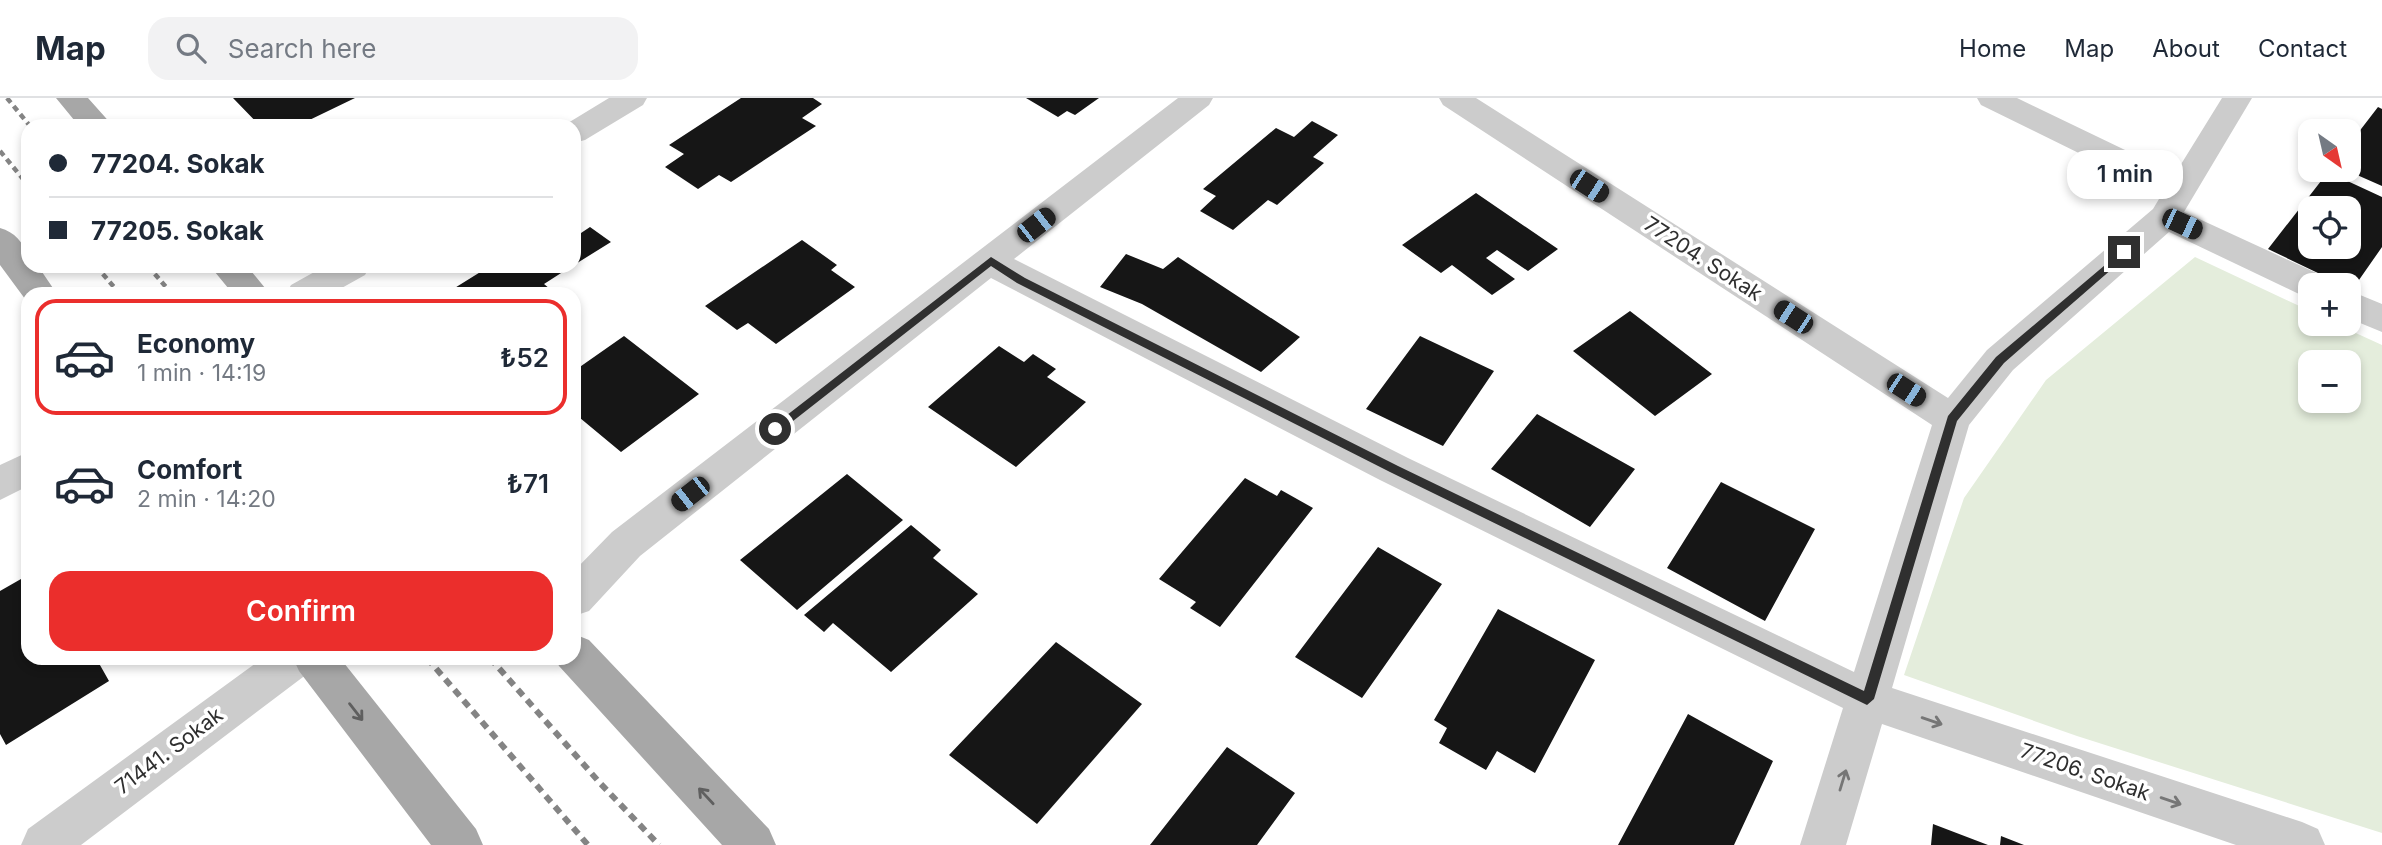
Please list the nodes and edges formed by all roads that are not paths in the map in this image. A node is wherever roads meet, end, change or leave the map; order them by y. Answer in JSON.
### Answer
{"nodes":[{"id":1,"x":71,"y":98,"type":"edge"},
{"id":2,"x":632,"y":98,"type":"edge"},
{"id":3,"x":1198,"y":98,"type":"edge"},
{"id":4,"x":1454,"y":98,"type":"edge"},
{"id":5,"x":1992,"y":98,"type":"edge"},
{"id":6,"x":2237,"y":98,"type":"edge"},
{"id":7,"x":90,"y":119,"type":"edge"},
{"id":8,"x":581,"y":129,"type":"edge"},
{"id":9,"x":2174,"y":204,"type":"junction"},
{"id":10,"x":0,"y":240,"type":"edge"},
{"id":11,"x":991,"y":261,"type":"junction"},
{"id":12,"x":21,"y":268,"type":"edge"},
{"id":13,"x":234,"y":273,"type":"edge"},
{"id":14,"x":340,"y":273,"type":"edge"},
{"id":15,"x":2298,"y":277,"type":"edge"},
{"id":16,"x":246,"y":287,"type":"edge"},
{"id":17,"x":316,"y":287,"type":"edge"},
{"id":18,"x":2361,"y":309,"type":"edge"},
{"id":19,"x":2382,"y":319,"type":"edge"},
{"id":20,"x":1952,"y":419,"type":"junction"},
{"id":21,"x":21,"y":471,"type":"edge"},
{"id":22,"x":0,"y":484,"type":"edge"},
{"id":23,"x":581,"y":591,"type":"edge"},
{"id":24,"x":581,"y":661,"type":"edge"},
{"id":25,"x":287,"y":665,"type":"edge"},
{"id":26,"x":319,"y":665,"type":"edge"},
{"id":27,"x":1867,"y":699,"type":"junction"},
{"id":28,"x":44,"y":845,"type":"edge"},
{"id":29,"x":460,"y":845,"type":"edge"},
{"id":30,"x":753,"y":845,"type":"edge"},
{"id":31,"x":1823,"y":845,"type":"edge"},
{"id":32,"x":2302,"y":845,"type":"edge"}],
"edges":[{"from":1,"to":7,"type":"main road"},
{"from":2,"to":8,"type":"street"},
{"from":3,"to":11,"type":"street"},
{"from":4,"to":20,"type":"street","name":"77204. Sokak"},
{"from":5,"to":9,"type":"street"},
{"from":6,"to":9,"type":"street"},
{"from":9,"to":15,"type":"street"},
{"from":9,"to":20,"type":"street"},
{"from":10,"to":12,"type":"main road"},
{"from":11,"to":23,"type":"street"},
{"from":11,"to":27,"type":"street","name":"77206. Sokak"},
{"from":13,"to":16,"type":"main road"},
{"from":14,"to":17,"type":"street"},
{"from":18,"to":19,"type":"street"},
{"from":20,"to":27,"type":"street"},
{"from":21,"to":22,"type":"street"},
{"from":30,"to":24,"type":"main road","one_way":true},
{"from":25,"to":28,"type":"street","name":"71441. Sokak"},
{"from":26,"to":29,"type":"main road","one_way":true},
{"from":31,"to":27,"type":"street","one_way":true},
{"from":27,"to":32,"type":"street","name":"77206. Sokak","one_way":true}]}
